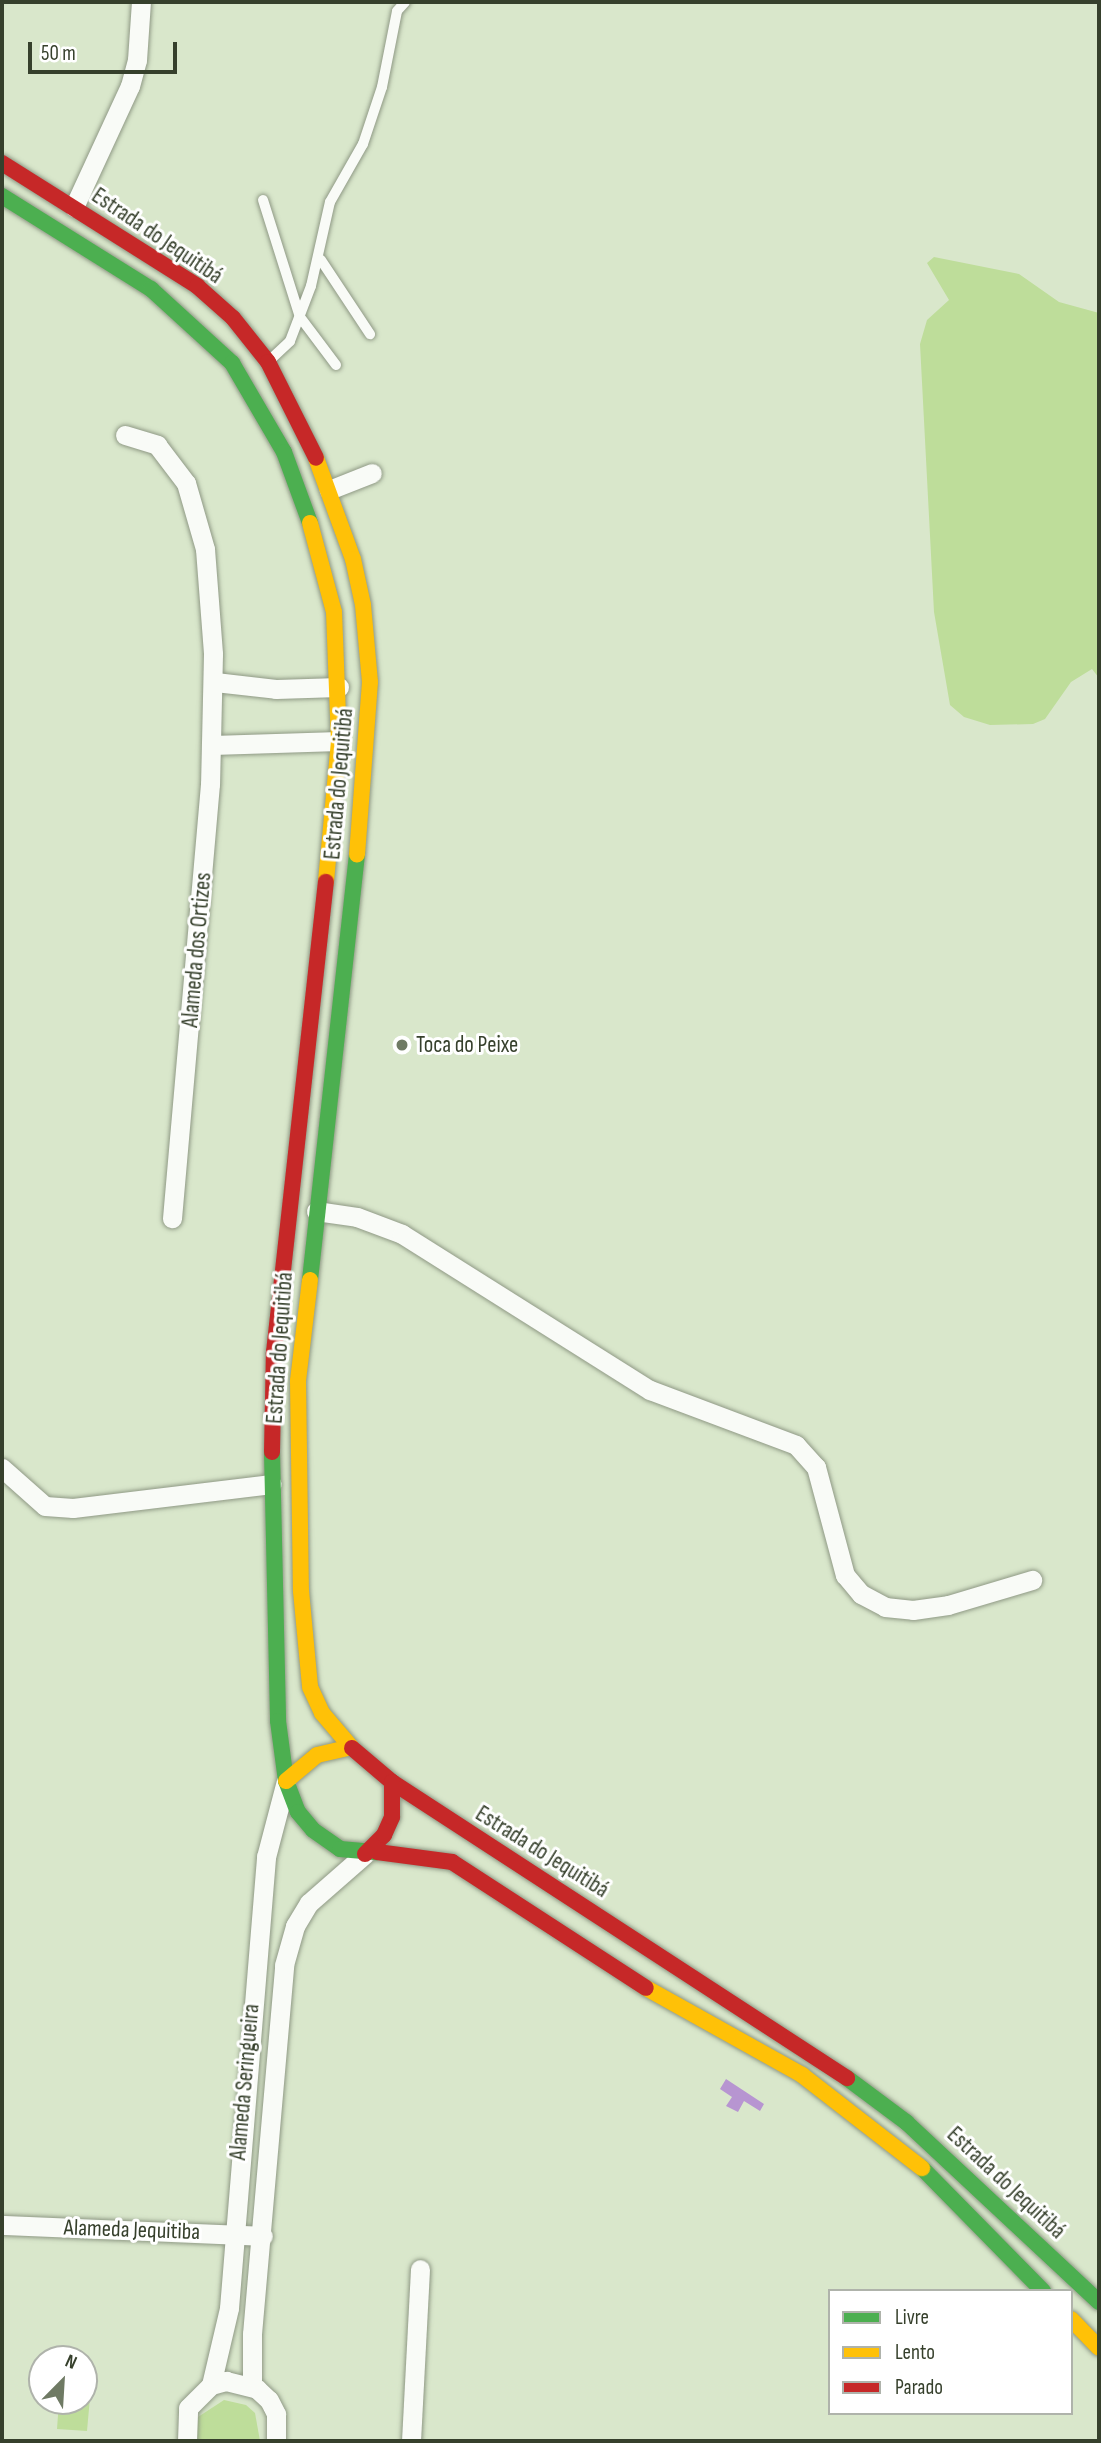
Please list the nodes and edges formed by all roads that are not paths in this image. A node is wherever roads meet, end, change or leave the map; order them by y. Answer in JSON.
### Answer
{"nodes":[{"id":1,"x":141,"y":2,"type":"edge"},
{"id":2,"x":405,"y":2,"type":"edge"},
{"id":3,"x":2,"y":163,"type":"edge"},
{"id":4,"x":2,"y":196,"type":"edge"},
{"id":5,"x":263,"y":200,"type":"dead end"},
{"id":6,"x":74,"y":207,"type":"junction"},
{"id":7,"x":321,"y":260,"type":"junction"},
{"id":8,"x":300,"y":317,"type":"junction"},
{"id":9,"x":370,"y":334,"type":"dead end"},
{"id":10,"x":268,"y":362,"type":"junction"},
{"id":11,"x":336,"y":365,"type":"dead end"},
{"id":12,"x":125,"y":435,"type":"dead end"},
{"id":13,"x":372,"y":473,"type":"dead end"},
{"id":14,"x":329,"y":490,"type":"junction"},
{"id":15,"x":215,"y":682,"type":"junction"},
{"id":16,"x":340,"y":687,"type":"junction"},
{"id":17,"x":339,"y":741,"type":"junction"},
{"id":18,"x":212,"y":745,"type":"junction"},
{"id":19,"x":316,"y":1211,"type":"junction"},
{"id":20,"x":172,"y":1218,"type":"dead end"},
{"id":21,"x":2,"y":1468,"type":"edge"},
{"id":22,"x":272,"y":1484,"type":"junction"},
{"id":23,"x":1032,"y":1580,"type":"dead end"},
{"id":24,"x":351,"y":1747,"type":"junction"},
{"id":25,"x":286,"y":1781,"type":"junction"},
{"id":26,"x":393,"y":1782,"type":"junction"},
{"id":27,"x":365,"y":1854,"type":"junction"},
{"id":28,"x":253,"y":1984,"type":"junction"},
{"id":29,"x":283,"y":1985,"type":"junction"},
{"id":30,"x":2,"y":2225,"type":"edge"},
{"id":31,"x":233,"y":2235,"type":"junction"},
{"id":32,"x":263,"y":2236,"type":"junction"},
{"id":33,"x":420,"y":2269,"type":"dead end"},
{"id":34,"x":1041,"y":2289,"type":"edge"},
{"id":35,"x":1099,"y":2302,"type":"edge"},
{"id":36,"x":1073,"y":2321,"type":"edge"},
{"id":37,"x":1099,"y":2347,"type":"edge"},
{"id":38,"x":211,"y":2385,"type":"junction"},
{"id":39,"x":252,"y":2386,"type":"junction"},
{"id":40,"x":187,"y":2441,"type":"edge"},
{"id":41,"x":276,"y":2441,"type":"edge"},
{"id":42,"x":411,"y":2441,"type":"edge"}],
"edges":[{"from":1,"to":6,"type":"street"},
{"from":2,"to":7,"type":"lane"},
{"from":3,"to":6,"type":"main road","name":"Estrada do Jequitibá"},
{"from":4,"to":16,"type":"main road","name":"Estrada do Jequitibá"},
{"from":5,"to":8,"type":"lane"},
{"from":6,"to":10,"type":"main road","name":"Estrada do Jequitibá"},
{"from":7,"to":8,"type":"lane"},
{"from":7,"to":9,"type":"lane"},
{"from":8,"to":10,"type":"lane"},
{"from":8,"to":11,"type":"lane"},
{"from":10,"to":14,"type":"main road","name":"Estrada do Jequitibá"},
{"from":12,"to":15,"type":"street","name":"Alameda dos Ortizes"},
{"from":13,"to":14,"type":"street"},
{"from":14,"to":19,"type":"main road","name":"Estrada do Jequitibá"},
{"from":15,"to":16,"type":"street"},
{"from":15,"to":18,"type":"street","name":"Alameda dos Ortizes"},
{"from":16,"to":17,"type":"main road","name":"Estrada do Jequitibá"},
{"from":17,"to":18,"type":"street"},
{"from":17,"to":22,"type":"main road","name":"Estrada do Jequitibá"},
{"from":18,"to":20,"type":"street","name":"Alameda dos Ortizes"},
{"from":19,"to":23,"type":"street"},
{"from":19,"to":24,"type":"main road","name":"Estrada do Jequitibá"},
{"from":21,"to":22,"type":"street"},
{"from":22,"to":25,"type":"main road","name":"Estrada do Jequitibá"},
{"from":24,"to":25,"type":"main road"},
{"from":24,"to":26,"type":"main road","name":"Estrada do Jequitibá"},
{"from":25,"to":27,"type":"main road","name":"Estrada do Jequitibá"},
{"from":25,"to":28,"type":"street","name":"Alameda Seringueira"},
{"from":26,"to":27,"type":"main road"},
{"from":26,"to":35,"type":"main road","name":"Estrada do Jequitibá"},
{"from":27,"to":29,"type":"street","name":"Alameda Seringueira"},
{"from":27,"to":34,"type":"main road","name":"Estrada do Jequitibá"},
{"from":28,"to":29,"type":"street"},
{"from":28,"to":31,"type":"street","name":"Alameda Seringueira"},
{"from":29,"to":32,"type":"street","name":"Alameda Seringueira"},
{"from":30,"to":31,"type":"street","name":"Alameda Jequitiba"},
{"from":31,"to":32,"type":"street","name":"Alameda Jequitiba"},
{"from":31,"to":38,"type":"street","name":"Alameda Seringueira"},
{"from":32,"to":39,"type":"street","name":"Alameda Seringueira"},
{"from":33,"to":42,"type":"street"},
{"from":36,"to":37,"type":"main road"},
{"from":38,"to":39,"type":"street"},
{"from":38,"to":40,"type":"street","name":"Alameda Seringueira"},
{"from":39,"to":41,"type":"street"}]}
